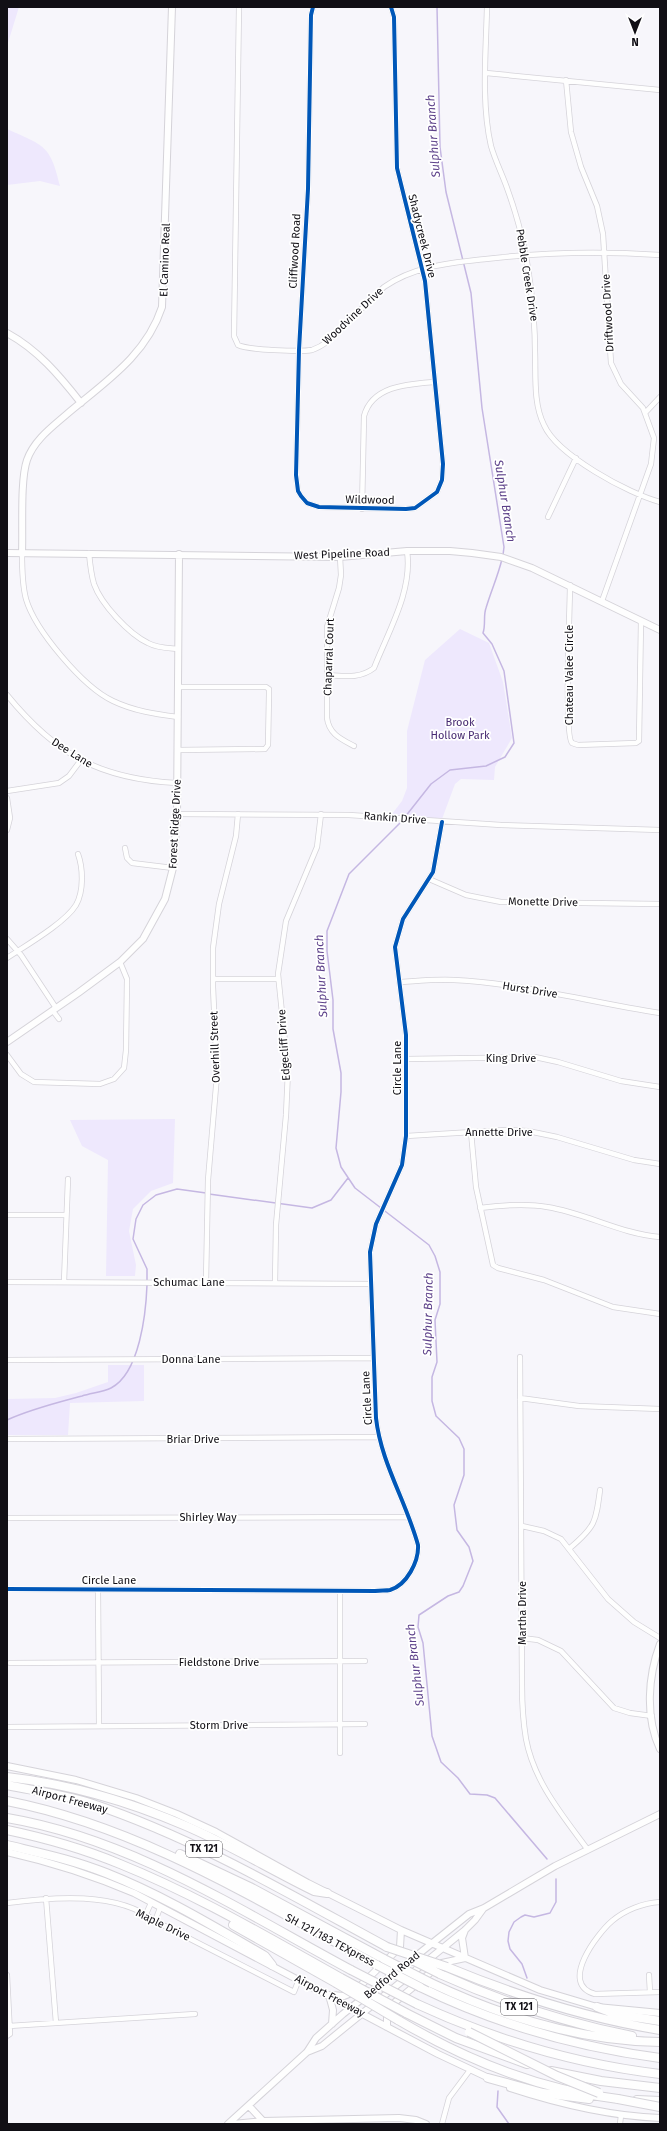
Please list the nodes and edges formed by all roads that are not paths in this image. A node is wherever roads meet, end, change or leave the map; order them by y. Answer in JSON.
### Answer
{"nodes":[{"id":1,"x":172,"y":7,"type":"edge"},
{"id":2,"x":239,"y":7,"type":"edge"},
{"id":3,"x":313,"y":7,"type":"edge"},
{"id":4,"x":391,"y":7,"type":"edge"},
{"id":5,"x":487,"y":7,"type":"edge"},
{"id":6,"x":486,"y":73,"type":"junction"},
{"id":7,"x":566,"y":80,"type":"junction"},
{"id":8,"x":660,"y":90,"type":"edge"},
{"id":9,"x":605,"y":253,"type":"junction"},
{"id":10,"x":525,"y":254,"type":"junction"},
{"id":11,"x":660,"y":255,"type":"edge"},
{"id":12,"x":421,"y":268,"type":"junction"},
{"id":13,"x":7,"y":333,"type":"edge"},
{"id":14,"x":299,"y":350,"type":"junction"},
{"id":15,"x":433,"y":382,"type":"junction"},
{"id":16,"x":660,"y":397,"type":"edge"},
{"id":17,"x":81,"y":403,"type":"junction"},
{"id":18,"x":645,"y":413,"type":"junction"},
{"id":19,"x":576,"y":458,"type":"junction"},
{"id":20,"x":437,"y":492,"type":"joint"},
{"id":21,"x":641,"y":495,"type":"junction"},
{"id":22,"x":301,"y":496,"type":"joint"},
{"id":23,"x":660,"y":502,"type":"edge"},
{"id":24,"x":362,"y":508,"type":"junction"},
{"id":25,"x":548,"y":517,"type":"dead end"},
{"id":26,"x":407,"y":551,"type":"junction"},
{"id":27,"x":89,"y":553,"type":"junction"},
{"id":28,"x":7,"y":554,"type":"edge"},
{"id":29,"x":22,"y":554,"type":"junction"},
{"id":30,"x":179,"y":554,"type":"junction"},
{"id":31,"x":340,"y":557,"type":"junction"},
{"id":32,"x":570,"y":585,"type":"junction"},
{"id":33,"x":602,"y":601,"type":"junction"},
{"id":34,"x":641,"y":621,"type":"junction"},
{"id":35,"x":660,"y":630,"type":"edge"},
{"id":36,"x":178,"y":649,"type":"junction"},
{"id":37,"x":328,"y":675,"type":"junction"},
{"id":38,"x":178,"y":687,"type":"junction"},
{"id":39,"x":7,"y":695,"type":"edge"},
{"id":40,"x":178,"y":717,"type":"junction"},
{"id":41,"x":354,"y":746,"type":"dead end"},
{"id":42,"x":178,"y":750,"type":"junction"},
{"id":43,"x":81,"y":760,"type":"junction"},
{"id":44,"x":177,"y":782,"type":"junction"},
{"id":45,"x":7,"y":791,"type":"edge"},
{"id":46,"x":7,"y":798,"type":"edge"},
{"id":47,"x":177,"y":814,"type":"junction"},
{"id":48,"x":238,"y":814,"type":"junction"},
{"id":49,"x":321,"y":814,"type":"junction"},
{"id":50,"x":442,"y":822,"type":"junction"},
{"id":51,"x":7,"y":830,"type":"edge"},
{"id":52,"x":660,"y":830,"type":"edge"},
{"id":53,"x":125,"y":848,"type":"dead end"},
{"id":54,"x":78,"y":854,"type":"dead end"},
{"id":55,"x":173,"y":868,"type":"junction"},
{"id":56,"x":429,"y":879,"type":"junction"},
{"id":57,"x":660,"y":904,"type":"edge"},
{"id":58,"x":7,"y":939,"type":"edge"},
{"id":59,"x":18,"y":951,"type":"junction"},
{"id":60,"x":7,"y":958,"type":"edge"},
{"id":61,"x":120,"y":962,"type":"junction"},
{"id":62,"x":213,"y":979,"type":"junction"},
{"id":63,"x":278,"y":979,"type":"junction"},
{"id":64,"x":399,"y":982,"type":"junction"},
{"id":65,"x":54,"y":1010,"type":"junction"},
{"id":66,"x":660,"y":1013,"type":"edge"},
{"id":67,"x":58,"y":1019,"type":"dead end"},
{"id":68,"x":7,"y":1042,"type":"edge"},
{"id":69,"x":7,"y":1055,"type":"edge"},
{"id":70,"x":406,"y":1059,"type":"junction"},
{"id":71,"x":660,"y":1087,"type":"edge"},
{"id":72,"x":471,"y":1132,"type":"junction"},
{"id":73,"x":406,"y":1136,"type":"junction"},
{"id":74,"x":660,"y":1164,"type":"edge"},
{"id":75,"x":68,"y":1179,"type":"dead end"},
{"id":76,"x":480,"y":1208,"type":"junction"},
{"id":77,"x":7,"y":1215,"type":"edge"},
{"id":78,"x":66,"y":1215,"type":"junction"},
{"id":79,"x":660,"y":1237,"type":"edge"},
{"id":80,"x":7,"y":1282,"type":"edge"},
{"id":81,"x":64,"y":1282,"type":"junction"},
{"id":82,"x":206,"y":1282,"type":"junction"},
{"id":83,"x":275,"y":1283,"type":"junction"},
{"id":84,"x":371,"y":1284,"type":"junction"},
{"id":85,"x":660,"y":1314,"type":"edge"},
{"id":86,"x":520,"y":1357,"type":"dead end"},
{"id":87,"x":374,"y":1358,"type":"junction"},
{"id":88,"x":7,"y":1360,"type":"edge"},
{"id":89,"x":520,"y":1398,"type":"junction"},
{"id":90,"x":660,"y":1409,"type":"edge"},
{"id":91,"x":379,"y":1438,"type":"junction"},
{"id":92,"x":7,"y":1439,"type":"edge"},
{"id":93,"x":600,"y":1490,"type":"dead end"},
{"id":94,"x":408,"y":1517,"type":"junction"},
{"id":95,"x":7,"y":1518,"type":"edge"},
{"id":96,"x":522,"y":1526,"type":"junction"},
{"id":97,"x":570,"y":1548,"type":"junction"},
{"id":98,"x":7,"y":1589,"type":"edge"},
{"id":99,"x":98,"y":1589,"type":"junction"},
{"id":100,"x":340,"y":1591,"type":"junction"},
{"id":101,"x":522,"y":1638,"type":"junction"},
{"id":102,"x":660,"y":1638,"type":"edge"},
{"id":103,"x":660,"y":1644,"type":"edge"},
{"id":104,"x":340,"y":1661,"type":"junction"},
{"id":105,"x":365,"y":1661,"type":"dead end"},
{"id":106,"x":10,"y":1663,"type":"dead end"},
{"id":107,"x":98,"y":1663,"type":"junction"},
{"id":108,"x":652,"y":1716,"type":"junction"},
{"id":109,"x":340,"y":1724,"type":"junction"},
{"id":110,"x":365,"y":1724,"type":"dead end"},
{"id":111,"x":98,"y":1726,"type":"junction"},
{"id":112,"x":7,"y":1727,"type":"edge"},
{"id":113,"x":660,"y":1749,"type":"edge"},
{"id":114,"x":340,"y":1753,"type":"dead end"},
{"id":115,"x":7,"y":1766,"type":"edge"},
{"id":116,"x":7,"y":1777,"type":"edge"},
{"id":117,"x":7,"y":1785,"type":"edge"},
{"id":118,"x":7,"y":1801,"type":"edge"},
{"id":119,"x":660,"y":1814,"type":"edge"},
{"id":120,"x":7,"y":1818,"type":"edge"},
{"id":121,"x":7,"y":1830,"type":"edge"},
{"id":122,"x":7,"y":1845,"type":"edge"},
{"id":123,"x":152,"y":1846,"type":"junction"},
{"id":124,"x":588,"y":1850,"type":"junction"},
{"id":125,"x":7,"y":1852,"type":"edge"},
{"id":126,"x":327,"y":1893,"type":"junction"},
{"id":127,"x":46,"y":1898,"type":"junction"},
{"id":128,"x":660,"y":1902,"type":"edge"},
{"id":129,"x":7,"y":1903,"type":"edge"},
{"id":130,"x":151,"y":1903,"type":"junction"},
{"id":131,"x":160,"y":1908,"type":"junction"},
{"id":132,"x":484,"y":1908,"type":"junction"},
{"id":133,"x":146,"y":1914,"type":"junction"},
{"id":134,"x":155,"y":1921,"type":"junction"},
{"id":135,"x":401,"y":1930,"type":"junction"},
{"id":136,"x":465,"y":1930,"type":"junction"},
{"id":137,"x":431,"y":1943,"type":"junction"},
{"id":138,"x":387,"y":1947,"type":"junction"},
{"id":139,"x":442,"y":1948,"type":"junction"},
{"id":140,"x":465,"y":1958,"type":"junction"},
{"id":141,"x":272,"y":1965,"type":"junction"},
{"id":142,"x":7,"y":1975,"type":"edge"},
{"id":143,"x":649,"y":1975,"type":"dead end"},
{"id":144,"x":299,"y":1979,"type":"junction"},
{"id":145,"x":338,"y":1980,"type":"junction"},
{"id":146,"x":650,"y":1992,"type":"junction"},
{"id":147,"x":660,"y":1992,"type":"edge"},
{"id":148,"x":7,"y":1994,"type":"edge"},
{"id":149,"x":329,"y":1995,"type":"junction"},
{"id":150,"x":597,"y":2007,"type":"junction"},
{"id":151,"x":352,"y":2008,"type":"junction"},
{"id":152,"x":361,"y":2013,"type":"junction"},
{"id":153,"x":660,"y":2013,"type":"edge"},
{"id":154,"x":195,"y":2014,"type":"dead end"},
{"id":155,"x":660,"y":2021,"type":"edge"},
{"id":156,"x":56,"y":2023,"type":"junction"},
{"id":157,"x":332,"y":2024,"type":"junction"},
{"id":158,"x":9,"y":2026,"type":"junction"},
{"id":159,"x":387,"y":2027,"type":"junction"},
{"id":160,"x":470,"y":2030,"type":"junction"},
{"id":161,"x":660,"y":2030,"type":"edge"},
{"id":162,"x":8,"y":2035,"type":"edge"},
{"id":163,"x":660,"y":2041,"type":"edge"},
{"id":164,"x":307,"y":2052,"type":"junction"},
{"id":165,"x":660,"y":2058,"type":"edge"},
{"id":166,"x":470,"y":2070,"type":"junction"},
{"id":167,"x":660,"y":2074,"type":"edge"},
{"id":168,"x":488,"y":2078,"type":"junction"},
{"id":169,"x":660,"y":2088,"type":"edge"},
{"id":170,"x":618,"y":2099,"type":"junction"},
{"id":171,"x":660,"y":2100,"type":"edge"},
{"id":172,"x":249,"y":2106,"type":"junction"},
{"id":173,"x":660,"y":2107,"type":"edge"},
{"id":174,"x":621,"y":2115,"type":"junction"},
{"id":175,"x":660,"y":2118,"type":"edge"},
{"id":176,"x":263,"y":2121,"type":"junction"},
{"id":177,"x":228,"y":2124,"type":"edge"},
{"id":178,"x":232,"y":2124,"type":"edge"},
{"id":179,"x":426,"y":2124,"type":"edge"},
{"id":180,"x":442,"y":2124,"type":"edge"},
{"id":181,"x":620,"y":2124,"type":"edge"}],
"edges":[{"from":1,"to":17,"type":"main road","name":"El Camino Real"},
{"from":2,"to":14,"type":"street","name":"Woodvine Drive"},
{"from":3,"to":14,"type":"street","name":"Cliffwood Road"},
{"from":4,"to":12,"type":"street","name":"Shadycreek Drive"},
{"from":5,"to":6,"type":"street","name":"Pebble Creek Drive"},
{"from":6,"to":7,"type":"street"},
{"from":6,"to":10,"type":"street","name":"Pebble Creek Drive"},
{"from":7,"to":8,"type":"street"},
{"from":7,"to":9,"type":"street","name":"Driftwood Drive"},
{"from":9,"to":10,"type":"street","name":"Woodvine Drive"},
{"from":9,"to":11,"type":"street","name":"Woodvine Drive"},
{"from":9,"to":18,"type":"street","name":"Driftwood Drive"},
{"from":10,"to":12,"type":"street","name":"Woodvine Drive"},
{"from":10,"to":19,"type":"street","name":"Pebble Creek Drive"},
{"from":12,"to":14,"type":"street","name":"Woodvine Drive"},
{"from":12,"to":15,"type":"street","name":"Shadycreek Drive"},
{"from":13,"to":17,"type":"main road"},
{"from":14,"to":22,"type":"street","name":"Cliffwood Road"},
{"from":15,"to":20,"type":"street","name":"Shadycreek Drive"},
{"from":15,"to":24,"type":"street"},
{"from":16,"to":18,"type":"street"},
{"from":17,"to":29,"type":"main road","name":"El Camino Real"},
{"from":18,"to":21,"type":"street","name":"Driftwood Drive"},
{"from":19,"to":21,"type":"street","name":"Pebble Creek Drive"},
{"from":19,"to":25,"type":"street"},
{"from":20,"to":24,"type":"street","name":"Wildwood"},
{"from":21,"to":23,"type":"street","name":"Pebble Creek Drive"},
{"from":21,"to":33,"type":"street","name":"Driftwood Drive"},
{"from":22,"to":24,"type":"street","name":"Wildwood"},
{"from":26,"to":31,"type":"main road","name":"West Pipeline Road"},
{"from":26,"to":32,"type":"main road","name":"West Pipeline Road"},
{"from":26,"to":37,"type":"street"},
{"from":27,"to":29,"type":"main road","name":"West Pipeline Road"},
{"from":27,"to":30,"type":"main road","name":"West Pipeline Road"},
{"from":27,"to":36,"type":"street"},
{"from":28,"to":29,"type":"main road","name":"West Pipeline Road"},
{"from":29,"to":40,"type":"street"},
{"from":30,"to":31,"type":"main road","name":"West Pipeline Road"},
{"from":30,"to":36,"type":"main road","name":"Forest Ridge Drive"},
{"from":31,"to":37,"type":"street","name":"Chaparral Court"},
{"from":32,"to":33,"type":"main road","name":"West Pipeline Road"},
{"from":32,"to":34,"type":"street","name":"Chateau Valee Circle"},
{"from":33,"to":34,"type":"main road","name":"West Pipeline Road"},
{"from":34,"to":35,"type":"main road","name":"West Pipeline Road"},
{"from":36,"to":38,"type":"main road","name":"Forest Ridge Drive"},
{"from":37,"to":41,"type":"street","name":"Chaparral Court"},
{"from":38,"to":40,"type":"main road","name":"Forest Ridge Drive"},
{"from":38,"to":42,"type":"street"},
{"from":39,"to":43,"type":"street","name":"Dee Lane"},
{"from":40,"to":42,"type":"main road","name":"Forest Ridge Drive"},
{"from":42,"to":44,"type":"main road","name":"Forest Ridge Drive"},
{"from":43,"to":44,"type":"street","name":"Dee Lane"},
{"from":43,"to":45,"type":"street"},
{"from":44,"to":47,"type":"main road","name":"Forest Ridge Drive"},
{"from":46,"to":51,"type":"street"},
{"from":47,"to":48,"type":"street","name":"Rankin Drive"},
{"from":47,"to":55,"type":"main road","name":"Forest Ridge Drive"},
{"from":48,"to":49,"type":"street","name":"Rankin Drive"},
{"from":48,"to":62,"type":"street","name":"Overhill Street"},
{"from":49,"to":50,"type":"street","name":"Rankin Drive"},
{"from":49,"to":63,"type":"street","name":"Edgecliff Drive"},
{"from":50,"to":52,"type":"street","name":"Rankin Drive"},
{"from":50,"to":56,"type":"street","name":"Circle Lane"},
{"from":53,"to":55,"type":"street"},
{"from":54,"to":59,"type":"street"},
{"from":55,"to":61,"type":"main road","name":"Forest Ridge Drive"},
{"from":56,"to":57,"type":"street","name":"Monette Drive"},
{"from":56,"to":64,"type":"street","name":"Circle Lane"},
{"from":58,"to":59,"type":"street"},
{"from":59,"to":60,"type":"street"},
{"from":59,"to":65,"type":"street"},
{"from":61,"to":65,"type":"main road","name":"Forest Ridge Drive"},
{"from":61,"to":69,"type":"street"},
{"from":62,"to":63,"type":"street"},
{"from":62,"to":82,"type":"street","name":"Overhill Street"},
{"from":63,"to":83,"type":"street","name":"Edgecliff Drive"},
{"from":64,"to":66,"type":"street","name":"Hurst Drive"},
{"from":64,"to":70,"type":"street","name":"Circle Lane"},
{"from":65,"to":67,"type":"street"},
{"from":65,"to":68,"type":"main road","name":"Forest Ridge Drive"},
{"from":70,"to":71,"type":"street","name":"King Drive"},
{"from":70,"to":73,"type":"street","name":"Circle Lane"},
{"from":72,"to":73,"type":"street","name":"Annette Drive"},
{"from":72,"to":74,"type":"street","name":"Annette Drive"},
{"from":72,"to":76,"type":"street"},
{"from":73,"to":84,"type":"street","name":"Circle Lane"},
{"from":75,"to":78,"type":"street"},
{"from":76,"to":79,"type":"street"},
{"from":76,"to":85,"type":"street"},
{"from":77,"to":78,"type":"street"},
{"from":78,"to":81,"type":"street"},
{"from":80,"to":81,"type":"street","name":"Schumac Lane"},
{"from":81,"to":82,"type":"street","name":"Schumac Lane"},
{"from":82,"to":83,"type":"street","name":"Schumac Lane"},
{"from":83,"to":84,"type":"street","name":"Schumac Lane"},
{"from":84,"to":87,"type":"street","name":"Circle Lane"},
{"from":86,"to":89,"type":"street","name":"Martha Drive"},
{"from":87,"to":88,"type":"street","name":"Donna Lane"},
{"from":87,"to":91,"type":"street","name":"Circle Lane"},
{"from":89,"to":90,"type":"street"},
{"from":89,"to":96,"type":"street","name":"Martha Drive"},
{"from":91,"to":92,"type":"street","name":"Briar Drive"},
{"from":91,"to":94,"type":"street","name":"Circle Lane"},
{"from":93,"to":97,"type":"street"},
{"from":94,"to":95,"type":"street","name":"Shirley Way"},
{"from":94,"to":100,"type":"street","name":"Circle Lane"},
{"from":96,"to":97,"type":"street"},
{"from":96,"to":101,"type":"street","name":"Martha Drive"},
{"from":97,"to":102,"type":"street"},
{"from":98,"to":99,"type":"street","name":"Circle Lane"},
{"from":99,"to":100,"type":"street","name":"Circle Lane"},
{"from":99,"to":107,"type":"street"},
{"from":100,"to":104,"type":"street"},
{"from":101,"to":108,"type":"street"},
{"from":101,"to":124,"type":"street","name":"Martha Drive"},
{"from":103,"to":108,"type":"main road"},
{"from":104,"to":105,"type":"street","name":"Fieldstone Drive"},
{"from":104,"to":107,"type":"street","name":"Fieldstone Drive"},
{"from":104,"to":109,"type":"street"},
{"from":106,"to":107,"type":"street","name":"Fieldstone Drive"},
{"from":107,"to":111,"type":"street"},
{"from":108,"to":113,"type":"main road"},
{"from":109,"to":110,"type":"street","name":"Storm Drive"},
{"from":109,"to":111,"type":"street","name":"Storm Drive"},
{"from":109,"to":114,"type":"street"},
{"from":111,"to":112,"type":"street","name":"Storm Drive"},
{"from":115,"to":126,"type":"main road","name":"Airport Freeway"},
{"from":116,"to":126,"type":"highway"},
{"from":117,"to":138,"type":"highway","name":"Airport Freeway","number":"TX 121"},
{"from":118,"to":123,"type":"highway","name":"SH 121/183 TEXpress"},
{"from":119,"to":124,"type":"main road","name":"Bedford Road"},
{"from":120,"to":160,"type":"highway","name":"SH 121/183 TEXpress","bridge":true},
{"from":121,"to":145,"type":"highway","name":"Airport Freeway"},
{"from":122,"to":141,"type":"highway"},
{"from":123,"to":163,"type":"highway","bridge":true},
{"from":123,"to":165,"type":"highway","name":"SH 121/183 TEXpress","bridge":true},
{"from":124,"to":132,"type":"main road","name":"Bedford Road"},
{"from":125,"to":130,"type":"main road","name":"Airport Freeway"},
{"from":126,"to":135,"type":"main road","name":"Airport Freeway"},
{"from":127,"to":129,"type":"street","name":"Maple Drive"},
{"from":127,"to":133,"type":"street","name":"Maple Drive"},
{"from":127,"to":156,"type":"street"},
{"from":128,"to":146,"type":"street"},
{"from":130,"to":131,"type":"main road","name":"Airport Freeway"},
{"from":130,"to":133,"type":"street"},
{"from":131,"to":134,"type":"street"},
{"from":131,"to":141,"type":"main road","name":"Airport Freeway"},
{"from":132,"to":136,"type":"main road","name":"Bedford Road"},
{"from":132,"to":137,"type":"main road","name":"Bedford Road"},
{"from":133,"to":134,"type":"street","name":"Maple Drive"},
{"from":134,"to":144,"type":"street","name":"Maple Drive"},
{"from":135,"to":137,"type":"main road","name":"Airport Freeway"},
{"from":135,"to":149,"type":"main road"},
{"from":136,"to":139,"type":"main road","name":"Bedford Road"},
{"from":136,"to":140,"type":"main road"},
{"from":137,"to":139,"type":"main road","name":"Airport Freeway"},
{"from":137,"to":151,"type":"main road","name":"Bedford Road"},
{"from":138,"to":161,"type":"highway","bridge":true},
{"from":138,"to":163,"type":"highway","name":"Airport Freeway","number":"TX 121","bridge":true},
{"from":139,"to":140,"type":"main road","name":"Airport Freeway"},
{"from":139,"to":152,"type":"main road","name":"Bedford Road"},
{"from":140,"to":150,"type":"main road","name":"Airport Freeway"},
{"from":140,"to":159,"type":"main road"},
{"from":141,"to":144,"type":"main road","name":"Airport Freeway"},
{"from":142,"to":148,"type":"street"},
{"from":143,"to":146,"type":"street"},
{"from":144,"to":149,"type":"main road","name":"Airport Freeway"},
{"from":145,"to":169,"type":"highway","name":"Airport Freeway","bridge":true},
{"from":145,"to":170,"type":"highway","bridge":true},
{"from":146,"to":147,"type":"street"},
{"from":148,"to":158,"type":"street"},
{"from":149,"to":151,"type":"main road","name":"Airport Freeway"},
{"from":149,"to":157,"type":"main road"},
{"from":150,"to":153,"type":"main road","name":"Airport Freeway"},
{"from":150,"to":155,"type":"highway"},
{"from":151,"to":152,"type":"main road","name":"Airport Freeway"},
{"from":151,"to":157,"type":"main road","name":"Bedford Road"},
{"from":152,"to":159,"type":"main road","name":"Airport Freeway"},
{"from":152,"to":164,"type":"main road","name":"Bedford Road"},
{"from":154,"to":156,"type":"street"},
{"from":156,"to":158,"type":"street"},
{"from":157,"to":164,"type":"main road","name":"Bedford Road"},
{"from":158,"to":162,"type":"street"},
{"from":159,"to":166,"type":"main road","name":"Airport Freeway"},
{"from":160,"to":167,"type":"highway"},
{"from":160,"to":170,"type":"highway","bridge":true},
{"from":164,"to":172,"type":"main road","name":"Bedford Road"},
{"from":166,"to":168,"type":"main road","name":"Airport Freeway"},
{"from":166,"to":180,"type":"street"},
{"from":168,"to":171,"type":"highway"},
{"from":168,"to":174,"type":"main road","name":"Airport Freeway"},
{"from":170,"to":173,"type":"highway","bridge":true},
{"from":172,"to":176,"type":"main road"},
{"from":172,"to":177,"type":"main road","name":"Bedford Road"},
{"from":174,"to":175,"type":"main road","name":"Airport Freeway"},
{"from":174,"to":181,"type":"street"},
{"from":176,"to":178,"type":"main road"},
{"from":176,"to":179,"type":"main road"}]}
